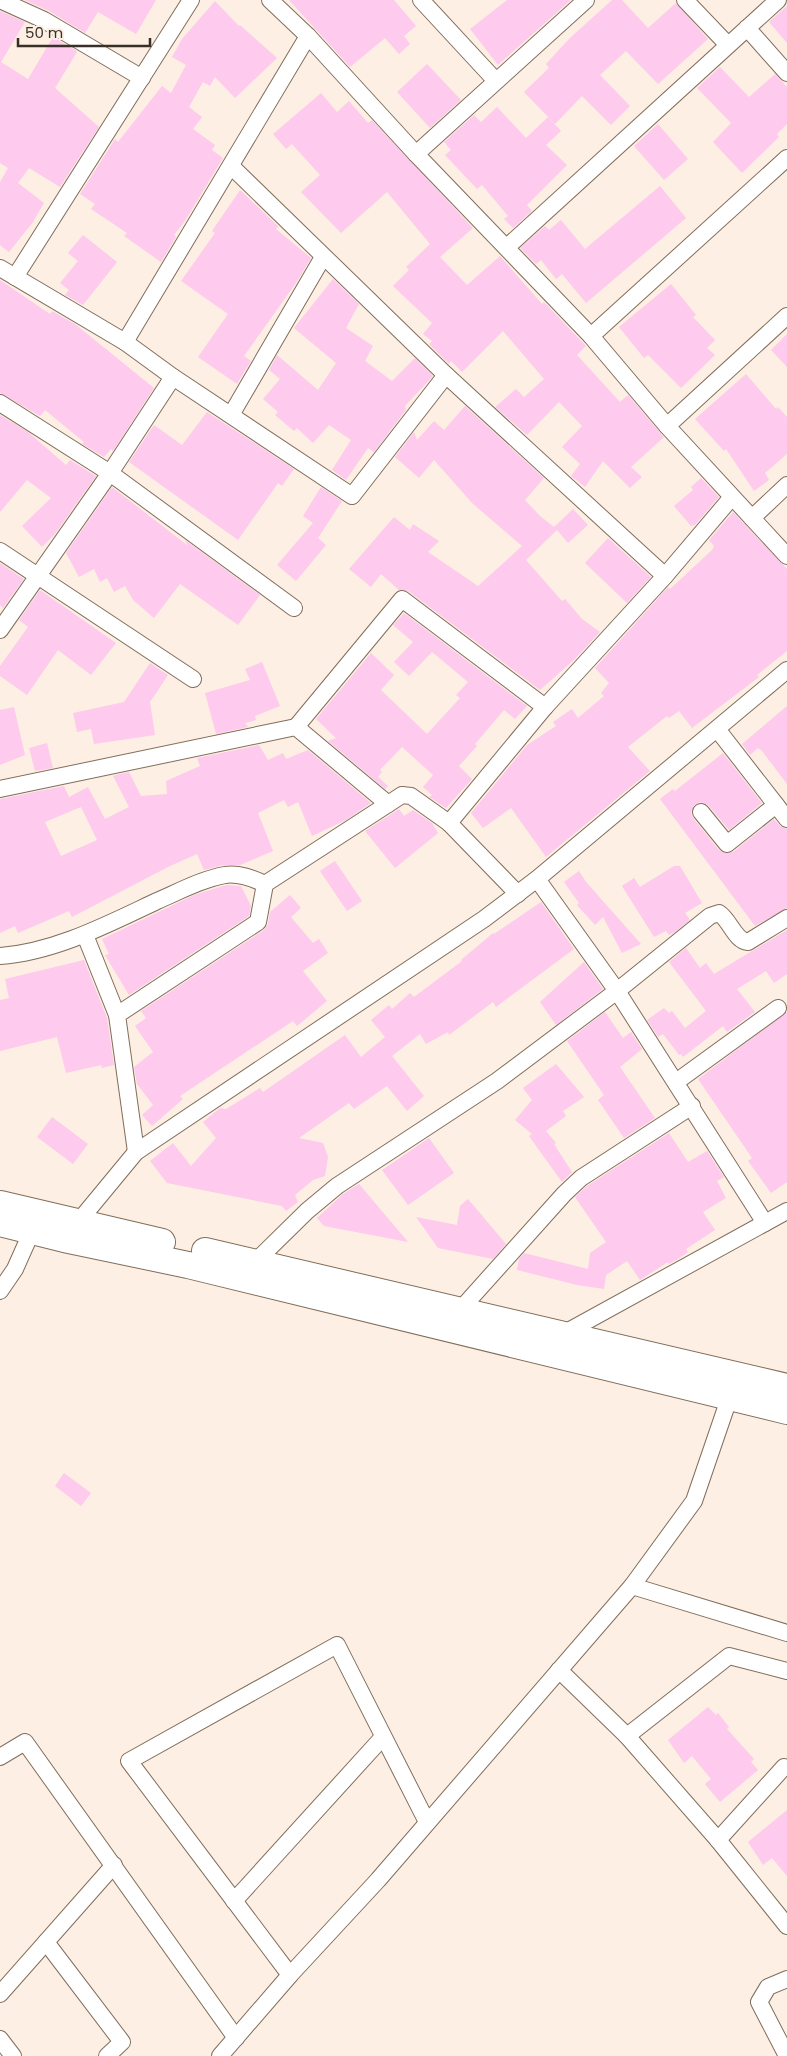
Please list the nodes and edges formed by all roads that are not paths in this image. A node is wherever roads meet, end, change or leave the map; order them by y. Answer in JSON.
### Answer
{"nodes":[{"id":1,"x":0,"y":0,"type":"edge"},
{"id":2,"x":191,"y":0,"type":"edge"},
{"id":3,"x":270,"y":0,"type":"edge"},
{"id":4,"x":421,"y":0,"type":"edge"},
{"id":5,"x":586,"y":0,"type":"edge"},
{"id":6,"x":685,"y":0,"type":"edge"},
{"id":7,"x":778,"y":0,"type":"edge"},
{"id":8,"x":747,"y":28,"type":"junction"},
{"id":9,"x":308,"y":36,"type":"junction"},
{"id":10,"x":728,"y":45,"type":"junction"},
{"id":11,"x":787,"y":73,"type":"edge"},
{"id":12,"x":142,"y":78,"type":"junction"},
{"id":13,"x":496,"y":81,"type":"junction"},
{"id":14,"x":416,"y":154,"type":"junction"},
{"id":15,"x":787,"y":158,"type":"edge"},
{"id":16,"x":231,"y":166,"type":"junction"},
{"id":17,"x":507,"y":247,"type":"junction"},
{"id":18,"x":323,"y":257,"type":"junction"},
{"id":19,"x":0,"y":268,"type":"edge"},
{"id":20,"x":15,"y":277,"type":"junction"},
{"id":21,"x":787,"y":316,"type":"edge"},
{"id":22,"x":591,"y":336,"type":"junction"},
{"id":23,"x":125,"y":342,"type":"junction"},
{"id":24,"x":446,"y":375,"type":"junction"},
{"id":25,"x":173,"y":377,"type":"junction"},
{"id":26,"x":0,"y":403,"type":"edge"},
{"id":27,"x":231,"y":415,"type":"junction"},
{"id":28,"x":667,"y":426,"type":"junction"},
{"id":29,"x":110,"y":473,"type":"junction"},
{"id":30,"x":787,"y":485,"type":"edge"},
{"id":31,"x":732,"y":497,"type":"junction"},
{"id":32,"x":752,"y":518,"type":"junction"},
{"id":33,"x":0,"y":551,"type":"edge"},
{"id":34,"x":787,"y":556,"type":"edge"},
{"id":35,"x":37,"y":576,"type":"junction"},
{"id":36,"x":665,"y":576,"type":"junction"},
{"id":37,"x":294,"y":608,"type":"dead end"},
{"id":38,"x":0,"y":630,"type":"edge"},
{"id":39,"x":787,"y":670,"type":"edge"},
{"id":40,"x":193,"y":679,"type":"dead end"},
{"id":41,"x":546,"y":707,"type":"junction"},
{"id":42,"x":296,"y":727,"type":"junction"},
{"id":43,"x":717,"y":729,"type":"junction"},
{"id":44,"x":0,"y":789,"type":"edge"},
{"id":45,"x":388,"y":804,"type":"junction"},
{"id":46,"x":776,"y":805,"type":"junction"},
{"id":47,"x":701,"y":812,"type":"dead end"},
{"id":48,"x":787,"y":819,"type":"edge"},
{"id":49,"x":449,"y":823,"type":"junction"},
{"id":50,"x":537,"y":879,"type":"junction"},
{"id":51,"x":265,"y":884,"type":"junction"},
{"id":52,"x":518,"y":894,"type":"junction"},
{"id":53,"x":787,"y":918,"type":"edge"},
{"id":54,"x":85,"y":935,"type":"junction"},
{"id":55,"x":0,"y":956,"type":"edge"},
{"id":56,"x":617,"y":991,"type":"junction"},
{"id":57,"x":778,"y":1008,"type":"dead end"},
{"id":58,"x":117,"y":1015,"type":"junction"},
{"id":59,"x":676,"y":1082,"type":"junction"},
{"id":60,"x":692,"y":1106,"type":"junction"},
{"id":61,"x":136,"y":1152,"type":"junction"},
{"id":62,"x":0,"y":1204,"type":"edge"},
{"id":63,"x":787,"y":1210,"type":"edge"},
{"id":64,"x":36,"y":1222,"type":"junction"},
{"id":65,"x":0,"y":1223,"type":"edge"},
{"id":66,"x":765,"y":1223,"type":"junction"},
{"id":67,"x":71,"y":1231,"type":"junction"},
{"id":68,"x":254,"y":1263,"type":"junction"},
{"id":69,"x":0,"y":1290,"type":"edge"},
{"id":70,"x":460,"y":1310,"type":"junction"},
{"id":71,"x":563,"y":1334,"type":"junction"},
{"id":72,"x":733,"y":1386,"type":"junction"},
{"id":73,"x":787,"y":1387,"type":"edge"},
{"id":74,"x":787,"y":1411,"type":"edge"},
{"id":75,"x":632,"y":1586,"type":"junction"},
{"id":76,"x":787,"y":1633,"type":"edge"},
{"id":77,"x":559,"y":1670,"type":"junction"},
{"id":78,"x":787,"y":1672,"type":"edge"},
{"id":79,"x":627,"y":1736,"type":"junction"},
{"id":80,"x":382,"y":1737,"type":"junction"},
{"id":81,"x":0,"y":1757,"type":"edge"},
{"id":82,"x":784,"y":1767,"type":"dead end"},
{"id":83,"x":427,"y":1822,"type":"junction"},
{"id":84,"x":718,"y":1840,"type":"junction"},
{"id":85,"x":114,"y":1865,"type":"junction"},
{"id":86,"x":234,"y":1901,"type":"junction"},
{"id":87,"x":787,"y":1926,"type":"edge"},
{"id":88,"x":46,"y":1942,"type":"junction"},
{"id":89,"x":290,"y":1975,"type":"junction"},
{"id":90,"x":787,"y":1979,"type":"edge"},
{"id":91,"x":0,"y":1994,"type":"edge"},
{"id":92,"x":236,"y":2038,"type":"junction"},
{"id":93,"x":0,"y":2039,"type":"edge"},
{"id":94,"x":13,"y":2056,"type":"edge"},
{"id":95,"x":107,"y":2056,"type":"edge"},
{"id":96,"x":220,"y":2056,"type":"edge"},
{"id":97,"x":787,"y":2056,"type":"edge"}],
"edges":[{"from":1,"to":12,"type":"street"},
{"from":2,"to":12,"type":"street"},
{"from":3,"to":9,"type":"street"},
{"from":4,"to":13,"type":"street"},
{"from":5,"to":13,"type":"street"},
{"from":6,"to":10,"type":"street"},
{"from":7,"to":8,"type":"street"},
{"from":8,"to":10,"type":"street"},
{"from":8,"to":11,"type":"street"},
{"from":9,"to":14,"type":"street"},
{"from":9,"to":16,"type":"street"},
{"from":10,"to":17,"type":"street"},
{"from":12,"to":20,"type":"street"},
{"from":13,"to":14,"type":"street"},
{"from":14,"to":17,"type":"street"},
{"from":15,"to":22,"type":"street"},
{"from":16,"to":18,"type":"street"},
{"from":16,"to":23,"type":"street"},
{"from":17,"to":22,"type":"street"},
{"from":18,"to":24,"type":"street"},
{"from":18,"to":27,"type":"street"},
{"from":19,"to":20,"type":"street"},
{"from":20,"to":23,"type":"street"},
{"from":21,"to":28,"type":"street"},
{"from":22,"to":28,"type":"street"},
{"from":23,"to":25,"type":"street"},
{"from":24,"to":27,"type":"street"},
{"from":24,"to":36,"type":"street"},
{"from":25,"to":27,"type":"street"},
{"from":25,"to":29,"type":"street"},
{"from":26,"to":29,"type":"street"},
{"from":28,"to":31,"type":"street"},
{"from":29,"to":35,"type":"street"},
{"from":29,"to":37,"type":"street"},
{"from":30,"to":32,"type":"street"},
{"from":31,"to":32,"type":"street"},
{"from":31,"to":36,"type":"street"},
{"from":32,"to":34,"type":"street"},
{"from":33,"to":35,"type":"street"},
{"from":35,"to":38,"type":"street"},
{"from":35,"to":40,"type":"street"},
{"from":36,"to":41,"type":"street"},
{"from":39,"to":43,"type":"street"},
{"from":41,"to":42,"type":"street"},
{"from":41,"to":49,"type":"street"},
{"from":42,"to":44,"type":"street"},
{"from":42,"to":45,"type":"street"},
{"from":43,"to":46,"type":"street"},
{"from":43,"to":50,"type":"street"},
{"from":45,"to":49,"type":"street"},
{"from":45,"to":51,"type":"street"},
{"from":46,"to":47,"type":"street"},
{"from":46,"to":48,"type":"street"},
{"from":49,"to":52,"type":"street"},
{"from":50,"to":52,"type":"street"},
{"from":50,"to":56,"type":"street"},
{"from":51,"to":54,"type":"street"},
{"from":51,"to":58,"type":"street"},
{"from":52,"to":61,"type":"street"},
{"from":53,"to":56,"type":"street"},
{"from":54,"to":55,"type":"street"},
{"from":54,"to":58,"type":"street"},
{"from":56,"to":59,"type":"street"},
{"from":56,"to":68,"type":"street"},
{"from":57,"to":59,"type":"street"},
{"from":58,"to":61,"type":"street"},
{"from":59,"to":60,"type":"street"},
{"from":60,"to":66,"type":"street"},
{"from":60,"to":70,"type":"street"},
{"from":61,"to":67,"type":"street"},
{"from":62,"to":64,"type":"main road"},
{"from":63,"to":66,"type":"street"},
{"from":64,"to":65,"type":"main road"},
{"from":64,"to":67,"type":"main road"},
{"from":64,"to":69,"type":"street"},
{"from":66,"to":71,"type":"street"},
{"from":67,"to":68,"type":"main road"},
{"from":67,"to":72,"type":"main road"},
{"from":68,"to":70,"type":"main road"},
{"from":70,"to":71,"type":"main road"},
{"from":71,"to":72,"type":"main road"},
{"from":72,"to":73,"type":"main road"},
{"from":72,"to":74,"type":"main road"},
{"from":72,"to":75,"type":"street"},
{"from":75,"to":76,"type":"street"},
{"from":75,"to":77,"type":"street"},
{"from":77,"to":79,"type":"street"},
{"from":77,"to":83,"type":"street"},
{"from":78,"to":79,"type":"street"},
{"from":79,"to":84,"type":"street"},
{"from":80,"to":83,"type":"street"},
{"from":80,"to":86,"type":"street"},
{"from":80,"to":86,"type":"street"},
{"from":81,"to":85,"type":"street"},
{"from":82,"to":84,"type":"street"},
{"from":83,"to":89,"type":"street"},
{"from":84,"to":87,"type":"street"},
{"from":85,"to":88,"type":"street"},
{"from":85,"to":92,"type":"street"},
{"from":86,"to":89,"type":"street"},
{"from":88,"to":91,"type":"street"},
{"from":88,"to":95,"type":"street"},
{"from":89,"to":92,"type":"street"},
{"from":90,"to":97,"type":"street"},
{"from":92,"to":96,"type":"street"},
{"from":93,"to":94,"type":"street"}]}
